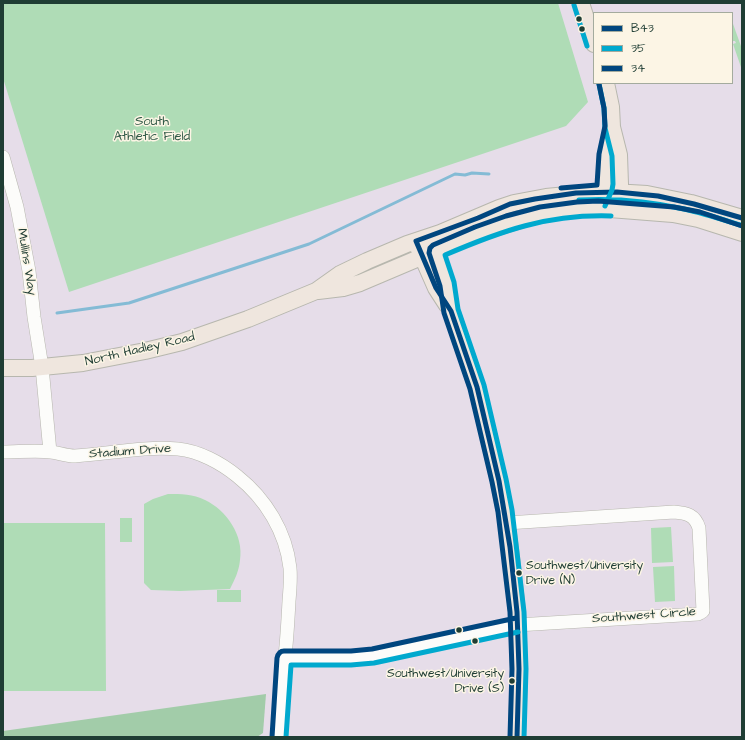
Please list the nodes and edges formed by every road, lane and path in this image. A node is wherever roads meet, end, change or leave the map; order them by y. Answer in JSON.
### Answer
{"nodes":[{"id":1,"x":581,"y":3,"type":"edge"},
{"id":2,"x":593,"y":41,"type":"edge"},
{"id":3,"x":606,"y":84,"type":"edge"},
{"id":4,"x":3,"y":158,"type":"edge"},
{"id":5,"x":612,"y":192,"type":"junction"},
{"id":6,"x":611,"y":209,"type":"junction"},
{"id":7,"x":742,"y":218,"type":"edge"},
{"id":8,"x":742,"y":233,"type":"edge"},
{"id":9,"x":426,"y":247,"type":"junction"},
{"id":10,"x":42,"y":367,"type":"junction"},
{"id":11,"x":3,"y":368,"type":"edge"},
{"id":12,"x":3,"y":452,"type":"edge"},
{"id":13,"x":50,"y":452,"type":"junction"},
{"id":14,"x":507,"y":523,"type":"junction"},
{"id":15,"x":517,"y":625,"type":"junction"},
{"id":16,"x":284,"y":658,"type":"junction"},
{"id":17,"x":279,"y":737,"type":"edge"},
{"id":18,"x":517,"y":737,"type":"edge"}],
"edges":[{"from":1,"to":2,"type":"main road"},
{"from":3,"to":5,"type":"main road"},
{"from":4,"to":10,"type":"street","name":"Mullins Way"},
{"from":5,"to":6,"type":"main road"},
{"from":5,"to":7,"type":"main road"},
{"from":5,"to":9,"type":"main road"},
{"from":6,"to":8,"type":"main road"},
{"from":6,"to":9,"type":"main road"},
{"from":9,"to":10,"type":"main road","name":"North Hadley Road"},
{"from":9,"to":14,"type":"main road"},
{"from":10,"to":11,"type":"main road","name":"North Hadley Road"},
{"from":10,"to":13,"type":"street"},
{"from":12,"to":13,"type":"street","name":"Stadium Drive"},
{"from":13,"to":16,"type":"street","name":"Stadium Drive"},
{"from":14,"to":15,"type":"main road"},
{"from":14,"to":15,"type":"street","name":"Southwest Circle"},
{"from":15,"to":16,"type":"street"},
{"from":15,"to":18,"type":"main road"},
{"from":16,"to":17,"type":"street","name":"Stadium Drive"}]}
